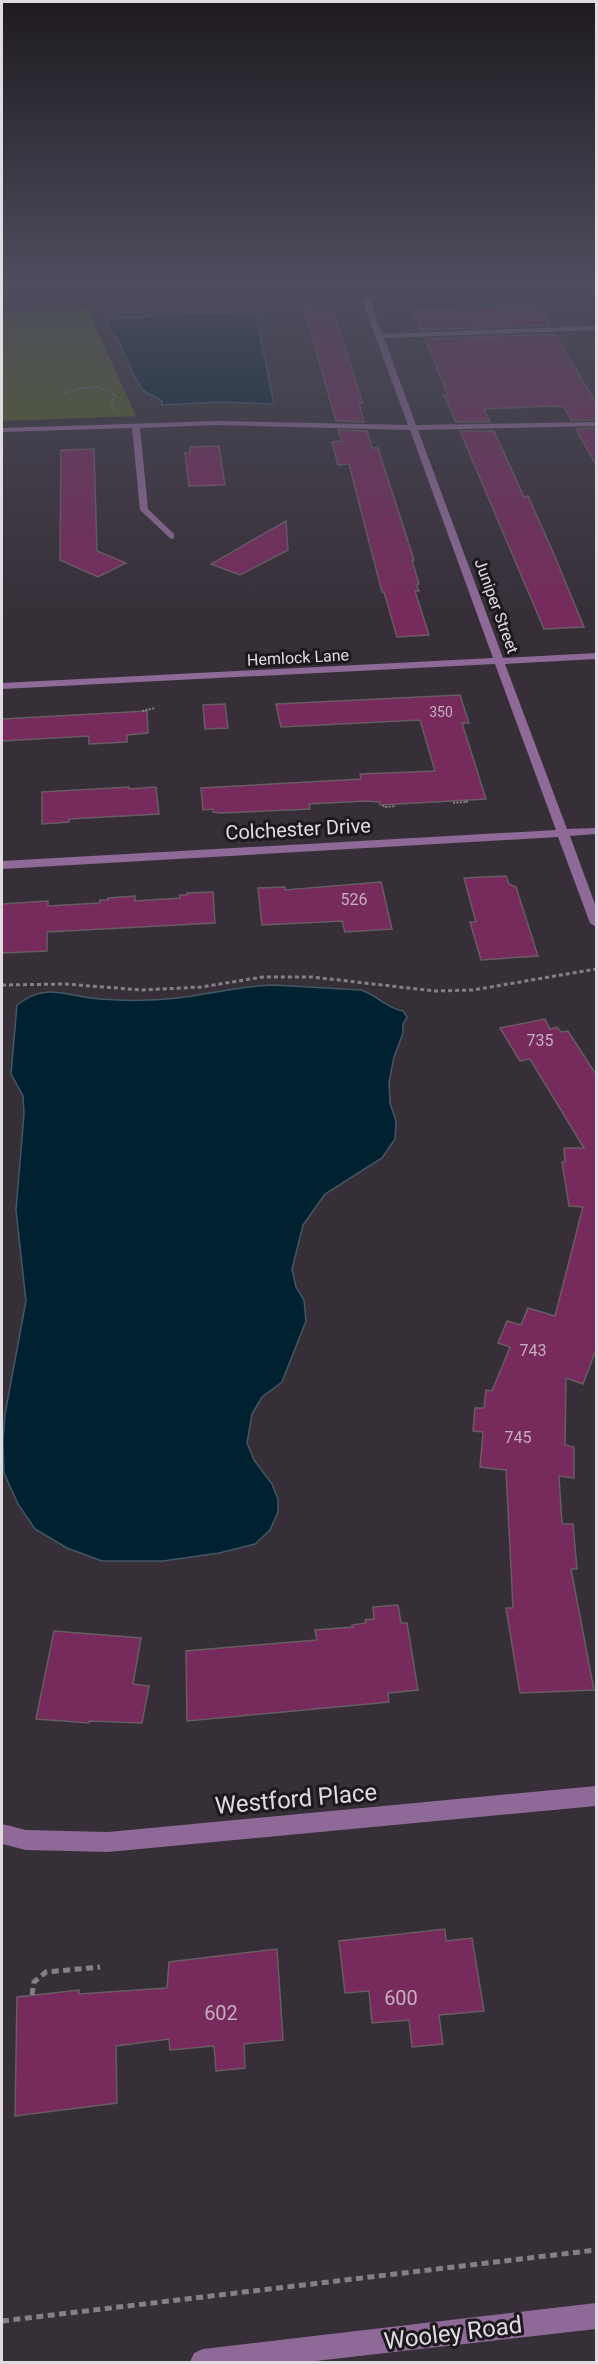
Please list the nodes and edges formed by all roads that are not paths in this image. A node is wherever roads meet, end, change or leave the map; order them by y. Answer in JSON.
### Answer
{"nodes":[{"id":1,"x":400,"y":391,"type":"edge"},
{"id":2,"x":597,"y":424,"type":"edge"},
{"id":3,"x":136,"y":425,"type":"junction"},
{"id":4,"x":413,"y":428,"type":"junction"},
{"id":5,"x":2,"y":430,"type":"edge"},
{"id":6,"x":171,"y":536,"type":"dead end"},
{"id":7,"x":597,"y":656,"type":"edge"},
{"id":8,"x":500,"y":661,"type":"junction"},
{"id":9,"x":2,"y":686,"type":"edge"},
{"id":10,"x":597,"y":831,"type":"edge"},
{"id":11,"x":563,"y":833,"type":"junction"},
{"id":12,"x":2,"y":865,"type":"edge"},
{"id":13,"x":597,"y":923,"type":"edge"},
{"id":14,"x":597,"y":1796,"type":"edge"},
{"id":15,"x":2,"y":1834,"type":"edge"},
{"id":16,"x":597,"y":2316,"type":"edge"},
{"id":17,"x":202,"y":2362,"type":"edge"}],
"edges":[{"from":1,"to":4,"type":"street","name":"Juniper Street"},
{"from":2,"to":4,"type":"street"},
{"from":3,"to":4,"type":"street"},
{"from":3,"to":5,"type":"street"},
{"from":3,"to":6,"type":"street"},
{"from":4,"to":8,"type":"street","name":"Juniper Street"},
{"from":7,"to":8,"type":"street","name":"Hemlock Lane"},
{"from":8,"to":9,"type":"street","name":"Hemlock Lane"},
{"from":8,"to":11,"type":"street","name":"Juniper Street"},
{"from":10,"to":11,"type":"street","name":"Colchester Drive"},
{"from":11,"to":12,"type":"street","name":"Colchester Drive"},
{"from":11,"to":13,"type":"street","name":"Juniper Street"},
{"from":14,"to":15,"type":"street","name":"Westford Place"},
{"from":16,"to":17,"type":"street","name":"Wooley Road"}]}
